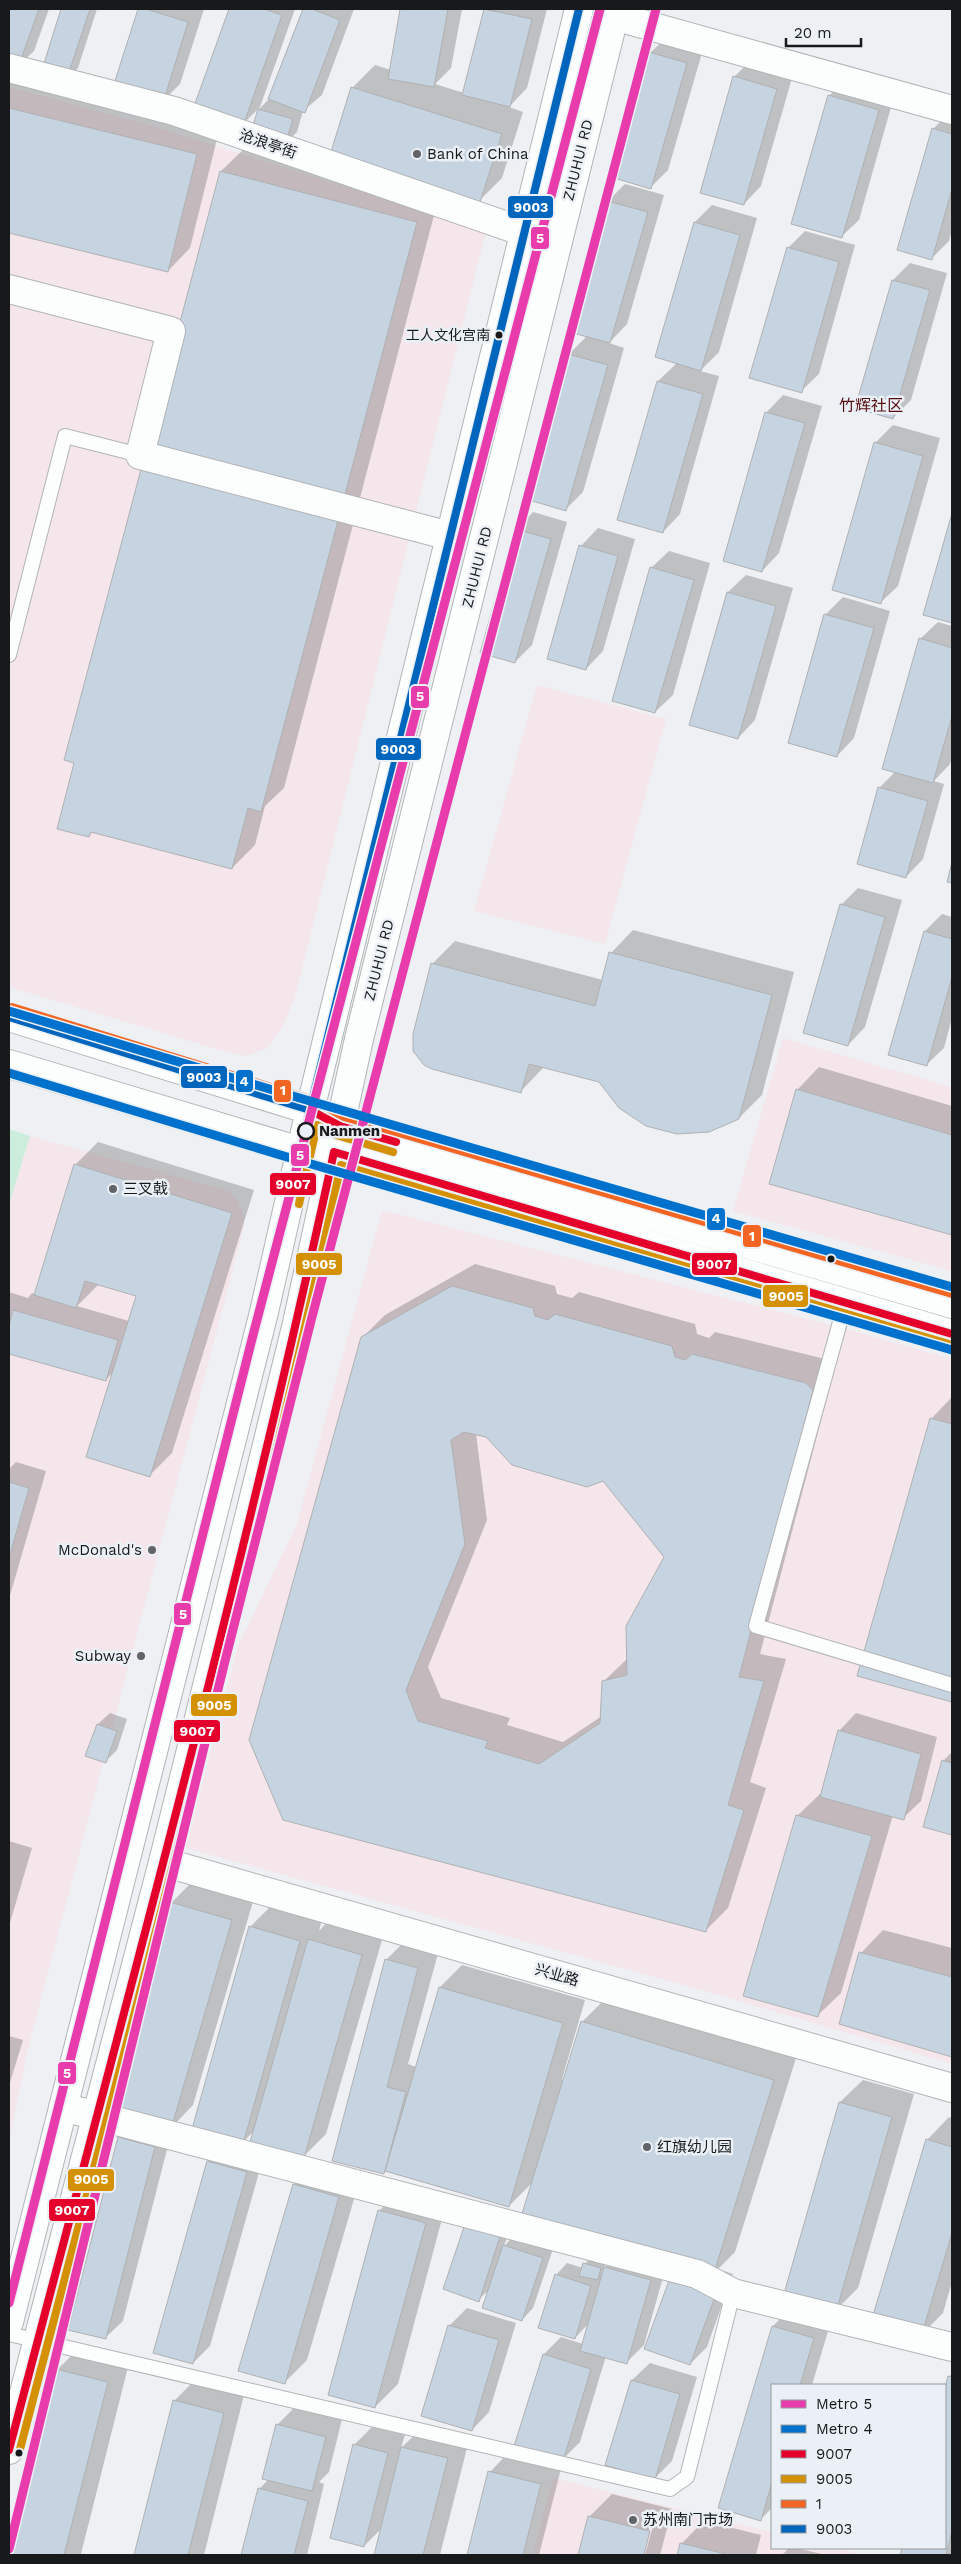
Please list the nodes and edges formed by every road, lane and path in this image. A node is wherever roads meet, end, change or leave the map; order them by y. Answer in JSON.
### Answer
{"nodes":[{"id":1,"x":579,"y":9,"type":"edge"},
{"id":2,"x":615,"y":12,"type":"edge"},
{"id":3,"x":9,"y":68,"type":"edge"},
{"id":4,"x":952,"y":110,"type":"edge"},
{"id":5,"x":524,"y":232,"type":"junction"},
{"id":6,"x":9,"y":288,"type":"edge"},
{"id":7,"x":140,"y":455,"type":"junction"},
{"id":8,"x":450,"y":536,"type":"junction"},
{"id":9,"x":9,"y":655,"type":"edge"},
{"id":10,"x":9,"y":1017,"type":"edge"},
{"id":11,"x":9,"y":1064,"type":"edge"},
{"id":12,"x":310,"y":1110,"type":"junction"},
{"id":13,"x":340,"y":1126,"type":"junction"},
{"id":14,"x":300,"y":1151,"type":"junction"},
{"id":15,"x":334,"y":1152,"type":"junction"},
{"id":16,"x":845,"y":1304,"type":"junction"},
{"id":17,"x":952,"y":1304,"type":"edge"},
{"id":18,"x":952,"y":1334,"type":"edge"},
{"id":19,"x":952,"y":1685,"type":"edge"},
{"id":20,"x":162,"y":1862,"type":"junction"},
{"id":21,"x":952,"y":2088,"type":"edge"},
{"id":22,"x":63,"y":2107,"type":"junction"},
{"id":23,"x":97,"y":2116,"type":"junction"},
{"id":24,"x":14,"y":2282,"type":"edge"},
{"id":25,"x":733,"y":2293,"type":"junction"},
{"id":26,"x":9,"y":2322,"type":"edge"},
{"id":27,"x":9,"y":2334,"type":"edge"},
{"id":28,"x":39,"y":2341,"type":"junction"},
{"id":29,"x":952,"y":2347,"type":"edge"},
{"id":30,"x":9,"y":2450,"type":"edge"}],
"edges":[{"from":1,"to":5,"type":"main road","name":"ZHUHUI RD"},
{"from":2,"to":4,"type":"main road"},
{"from":2,"to":13,"type":"main road","name":"ZHUHUI RD"},
{"from":3,"to":5,"type":"main road","name":"沧浪亭街"},
{"from":5,"to":8,"type":"main road","name":"ZHUHUI RD"},
{"from":6,"to":7,"type":"main road"},
{"from":7,"to":8,"type":"main road"},
{"from":7,"to":9,"type":"lane"},
{"from":8,"to":12,"type":"main road","name":"ZHUHUI RD"},
{"from":10,"to":12,"type":"main road"},
{"from":11,"to":14,"type":"main road"},
{"from":12,"to":13,"type":"main road"},
{"from":12,"to":14,"type":"main road","name":"ZHUHUI RD"},
{"from":13,"to":15,"type":"main road","name":"ZHUHUI RD"},
{"from":13,"to":17,"type":"main road"},
{"from":14,"to":15,"type":"main road"},
{"from":14,"to":22,"type":"main road","name":"ZHUHUI RD"},
{"from":15,"to":16,"type":"main road"},
{"from":15,"to":20,"type":"main road","name":"ZHUHUI RD"},
{"from":16,"to":18,"type":"main road"},
{"from":16,"to":19,"type":"lane"},
{"from":20,"to":21,"type":"main road","name":"兴业路"},
{"from":20,"to":23,"type":"main road","name":"ZHUHUI RD"},
{"from":22,"to":23,"type":"main road"},
{"from":22,"to":24,"type":"main road","name":"ZHUHUI RD"},
{"from":23,"to":25,"type":"main road"},
{"from":23,"to":28,"type":"main road","name":"ZHUHUI RD"},
{"from":24,"to":26,"type":"main road","name":"ZHUHUI RD"},
{"from":25,"to":28,"type":"lane"},
{"from":25,"to":29,"type":"main road"},
{"from":27,"to":28,"type":"lane"},
{"from":28,"to":30,"type":"main road","name":"ZHUHUI RD"}]}
